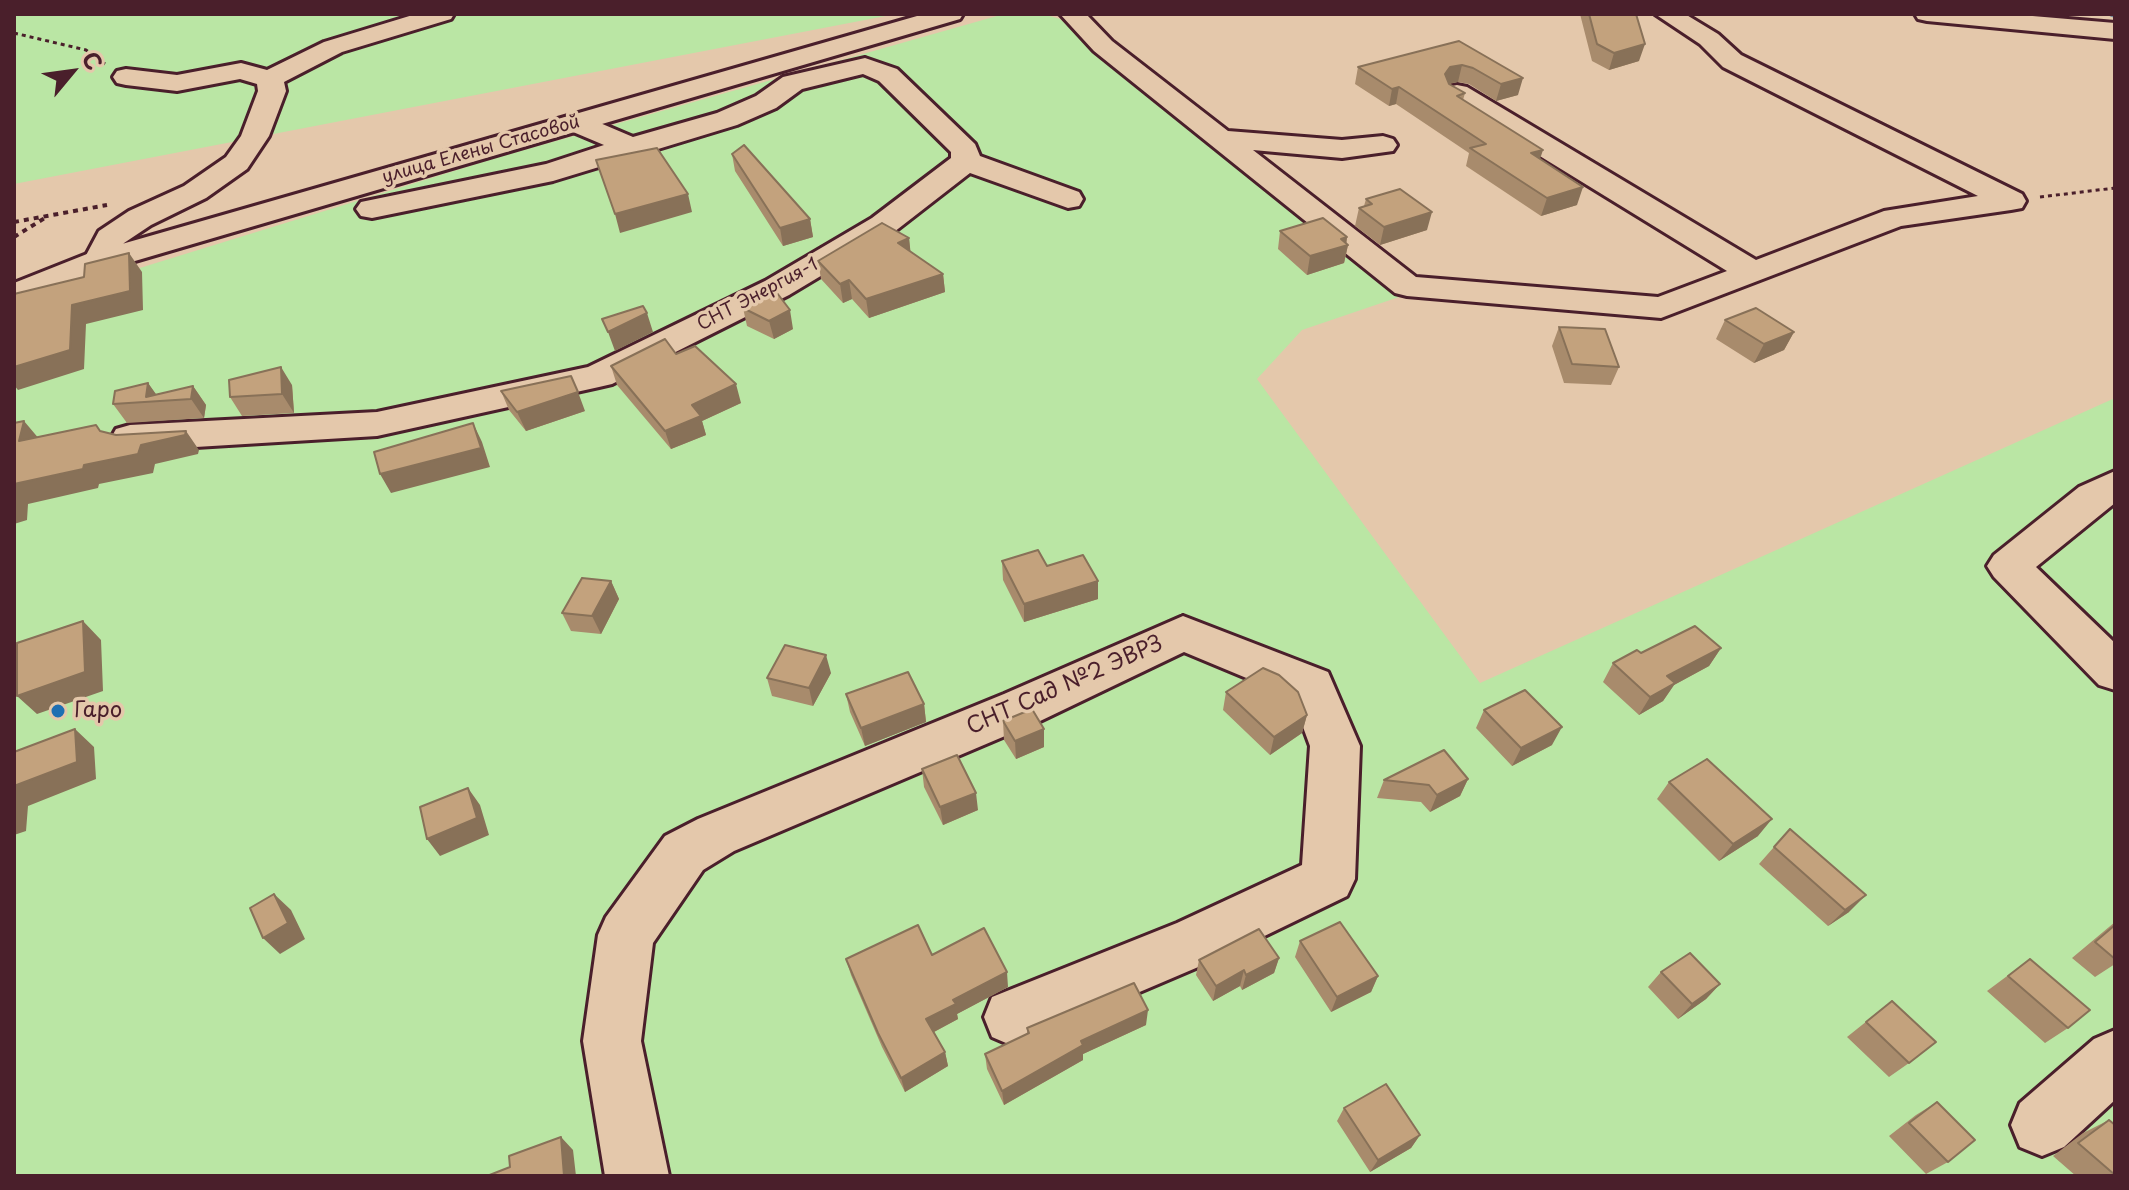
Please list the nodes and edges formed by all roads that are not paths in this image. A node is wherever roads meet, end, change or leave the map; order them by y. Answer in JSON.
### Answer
{"nodes":[{"id":1,"x":442,"y":14,"type":"edge"},
{"id":2,"x":951,"y":14,"type":"edge"},
{"id":3,"x":1072,"y":14,"type":"edge"},
{"id":4,"x":1667,"y":14,"type":"edge"},
{"id":5,"x":1927,"y":14,"type":"edge"},
{"id":6,"x":2030,"y":14,"type":"edge"},
{"id":7,"x":2053,"y":26,"type":"junction"},
{"id":8,"x":2115,"y":31,"type":"edge"},
{"id":9,"x":1692,"y":60,"type":"dead end"},
{"id":10,"x":1732,"y":61,"type":"junction"},
{"id":11,"x":126,"y":77,"type":"road end"},
{"id":12,"x":270,"y":79,"type":"junction"},
{"id":13,"x":1457,"y":93,"type":"edge"},
{"id":14,"x":576,"y":123,"type":"junction"},
{"id":15,"x":1222,"y":139,"type":"junction"},
{"id":16,"x":1383,"y":145,"type":"dead end"},
{"id":17,"x":630,"y":146,"type":"junction"},
{"id":18,"x":966,"y":161,"type":"junction"},
{"id":19,"x":1068,"y":199,"type":"dead end"},
{"id":20,"x":372,"y":209,"type":"dead end"},
{"id":21,"x":99,"y":261,"type":"junction"},
{"id":22,"x":1751,"y":271,"type":"junction"},
{"id":23,"x":14,"y":295,"type":"edge"},
{"id":24,"x":130,"y":438,"type":"edge"},
{"id":25,"x":2115,"y":485,"type":"edge"},
{"id":26,"x":2115,"y":672,"type":"edge"},
{"id":27,"x":1013,"y":1017,"type":"dead end"},
{"id":28,"x":2115,"y":1060,"type":"edge"},
{"id":29,"x":2042,"y":1125,"type":"dead end"},
{"id":30,"x":637,"y":1176,"type":"edge"}],
"edges":[{"from":1,"to":12,"type":"street"},
{"from":2,"to":14,"type":"street","name":"улица Елены Стасовой"},
{"from":3,"to":15,"type":"street"},
{"from":4,"to":10,"type":"street"},
{"from":5,"to":7,"type":"street"},
{"from":6,"to":7,"type":"street"},
{"from":7,"to":8,"type":"street"},
{"from":9,"to":10,"type":"street"},
{"from":10,"to":22,"type":"street"},
{"from":11,"to":12,"type":"street"},
{"from":12,"to":21,"type":"street"},
{"from":13,"to":22,"type":"street"},
{"from":14,"to":17,"type":"street"},
{"from":14,"to":21,"type":"street","name":"улица Елены Стасовой"},
{"from":15,"to":16,"type":"street"},
{"from":15,"to":22,"type":"street"},
{"from":17,"to":18,"type":"street"},
{"from":17,"to":20,"type":"street"},
{"from":18,"to":19,"type":"street"},
{"from":18,"to":24,"type":"street","name":"СНТ Энергия-1"},
{"from":21,"to":23,"type":"street","name":"улица Елены Стасовой"},
{"from":25,"to":26,"type":"street"},
{"from":27,"to":30,"type":"street","name":"СНТ Сад №2 ЭВРЗ"},
{"from":28,"to":29,"type":"street"}]}
